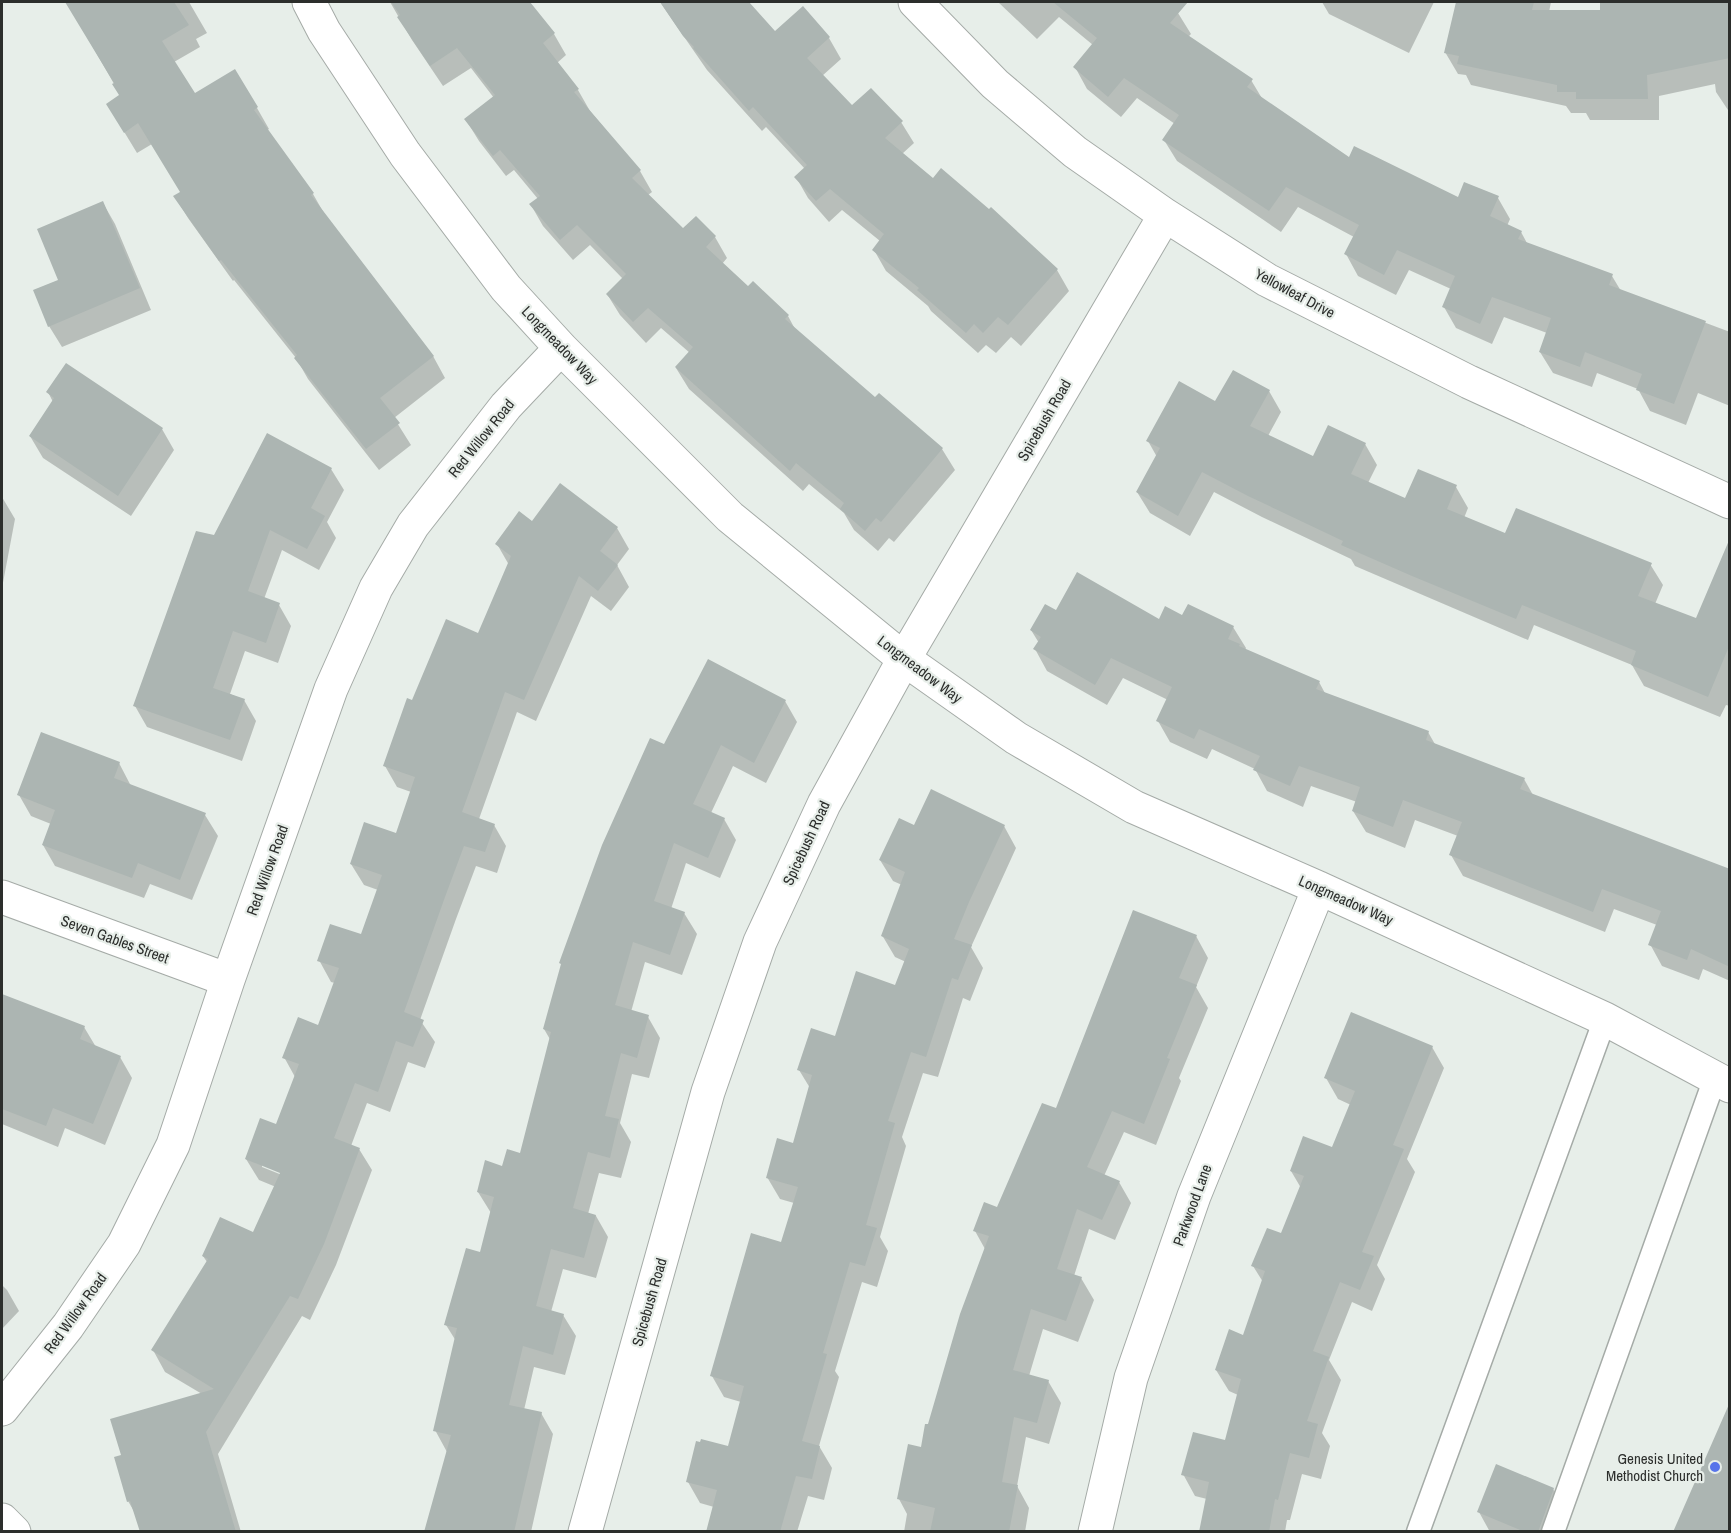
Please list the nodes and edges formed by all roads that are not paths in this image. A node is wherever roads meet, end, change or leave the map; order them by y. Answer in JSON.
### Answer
{"nodes":[{"id":1,"x":309,"y":2,"type":"edge"},
{"id":2,"x":915,"y":2,"type":"edge"},
{"id":3,"x":1165,"y":215,"type":"junction"},
{"id":4,"x":561,"y":348,"type":"junction"},
{"id":5,"x":1730,"y":502,"type":"edge"},
{"id":6,"x":904,"y":659,"type":"junction"},
{"id":7,"x":1319,"y":888,"type":"junction"},
{"id":8,"x":2,"y":897,"type":"edge"},
{"id":9,"x":228,"y":980,"type":"junction"},
{"id":10,"x":1605,"y":1019,"type":"junction"},
{"id":11,"x":1722,"y":1082,"type":"edge"},
{"id":12,"x":2,"y":1409,"type":"edge"},
{"id":13,"x":2,"y":1520,"type":"edge"},
{"id":14,"x":14,"y":1532,"type":"edge"},
{"id":15,"x":585,"y":1532,"type":"edge"},
{"id":16,"x":1095,"y":1532,"type":"edge"},
{"id":17,"x":1418,"y":1532,"type":"edge"},
{"id":18,"x":1553,"y":1532,"type":"edge"}],
"edges":[{"from":1,"to":4,"type":"street","name":"Longmeadow Way"},
{"from":2,"to":3,"type":"street","name":"Yellowleaf Drive"},
{"from":3,"to":5,"type":"street","name":"Yellowleaf Drive"},
{"from":3,"to":6,"type":"street","name":"Spicebush Road"},
{"from":4,"to":6,"type":"street","name":"Longmeadow Way"},
{"from":4,"to":9,"type":"street","name":"Red Willow Road"},
{"from":6,"to":7,"type":"street","name":"Longmeadow Way"},
{"from":6,"to":15,"type":"street","name":"Spicebush Road"},
{"from":7,"to":10,"type":"street","name":"Longmeadow Way"},
{"from":7,"to":16,"type":"street","name":"Parkwood Lane"},
{"from":8,"to":9,"type":"street","name":"Seven Gables Street"},
{"from":9,"to":12,"type":"street","name":"Red Willow Road"},
{"from":10,"to":11,"type":"street","name":"Longmeadow Way"},
{"from":10,"to":17,"type":"lane"},
{"from":11,"to":18,"type":"lane"},
{"from":13,"to":14,"type":"street"}]}
